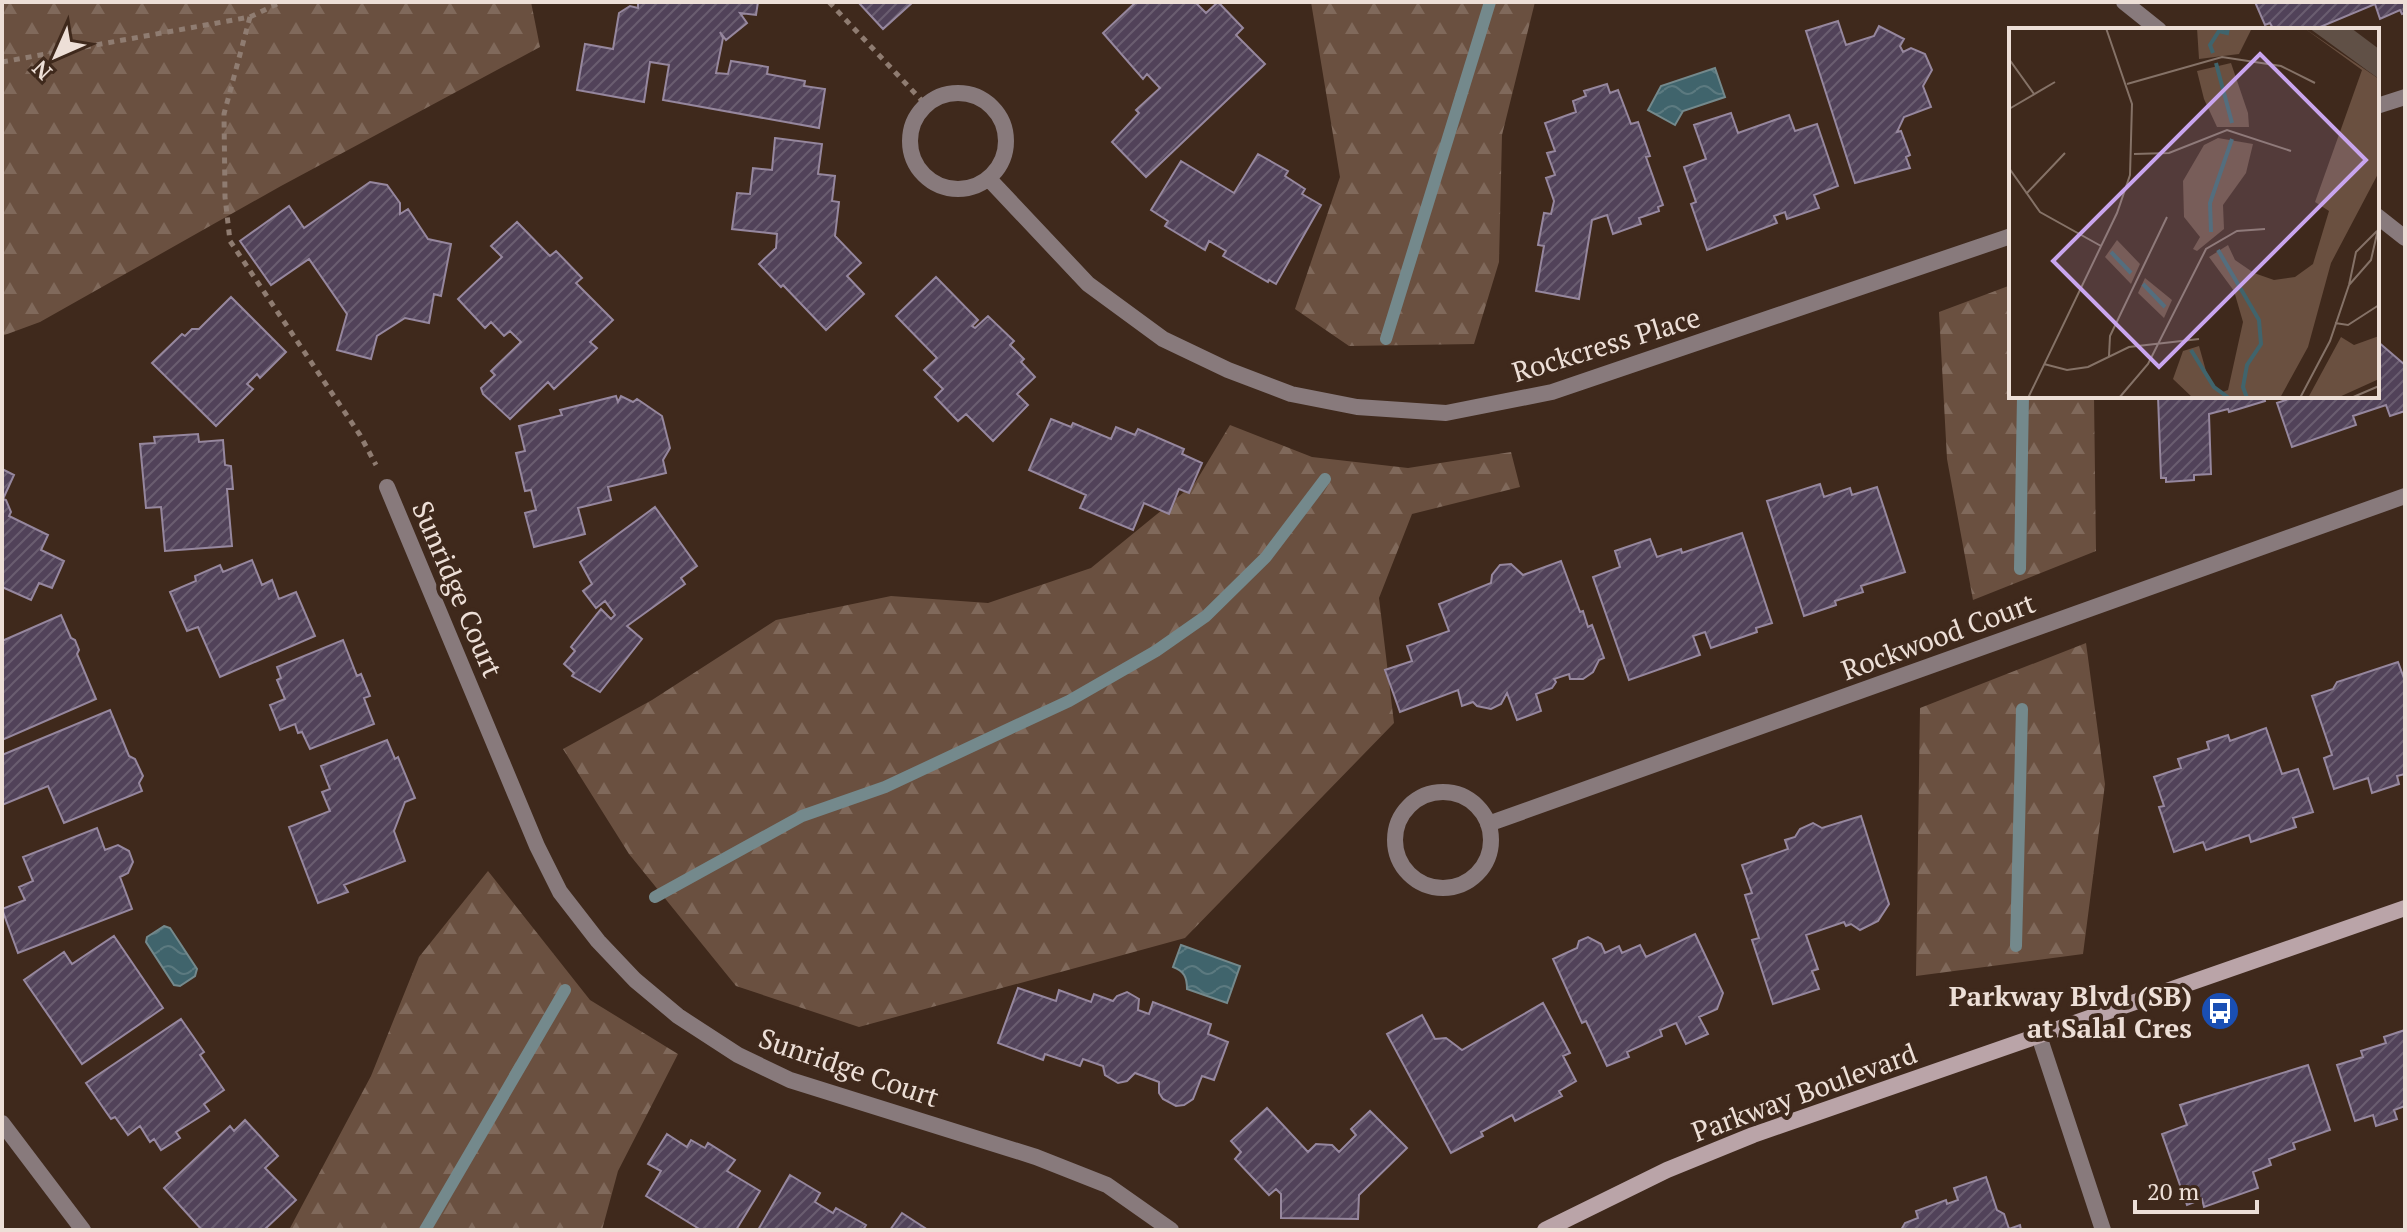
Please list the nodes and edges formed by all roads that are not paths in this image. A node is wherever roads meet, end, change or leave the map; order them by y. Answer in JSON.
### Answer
{"nodes":[{"id":1,"x":2124,"y":2,"type":"edge"},
{"id":2,"x":2156,"y":28,"type":"edge"},
{"id":3,"x":2405,"y":97,"type":"edge"},
{"id":4,"x":2379,"y":105,"type":"edge"},
{"id":5,"x":989,"y":179,"type":"junction"},
{"id":6,"x":2379,"y":218,"type":"edge"},
{"id":7,"x":2009,"y":237,"type":"edge"},
{"id":8,"x":2405,"y":238,"type":"edge"},
{"id":9,"x":387,"y":487,"type":"road end"},
{"id":10,"x":2405,"y":496,"type":"edge"},
{"id":11,"x":1488,"y":824,"type":"junction"},
{"id":12,"x":2405,"y":908,"type":"edge"},
{"id":13,"x":2039,"y":1036,"type":"junction"},
{"id":14,"x":2,"y":1123,"type":"edge"},
{"id":15,"x":83,"y":1230,"type":"edge"},
{"id":16,"x":1171,"y":1230,"type":"edge"},
{"id":17,"x":1545,"y":1230,"type":"edge"},
{"id":18,"x":2103,"y":1230,"type":"edge"}],
"edges":[{"from":1,"to":2,"type":"street"},
{"from":3,"to":4,"type":"street"},
{"from":5,"to":5,"type":"street"},
{"from":5,"to":7,"type":"street","name":"Rockcress Place"},
{"from":6,"to":8,"type":"street"},
{"from":9,"to":16,"type":"street","name":"Sunridge Court"},
{"from":10,"to":11,"type":"street","name":"Rockwood Court"},
{"from":11,"to":11,"type":"street"},
{"from":12,"to":13,"type":"street","name":"Parkway Boulevard"},
{"from":13,"to":17,"type":"street","name":"Parkway Boulevard"},
{"from":13,"to":18,"type":"street"},
{"from":14,"to":15,"type":"street"}]}
